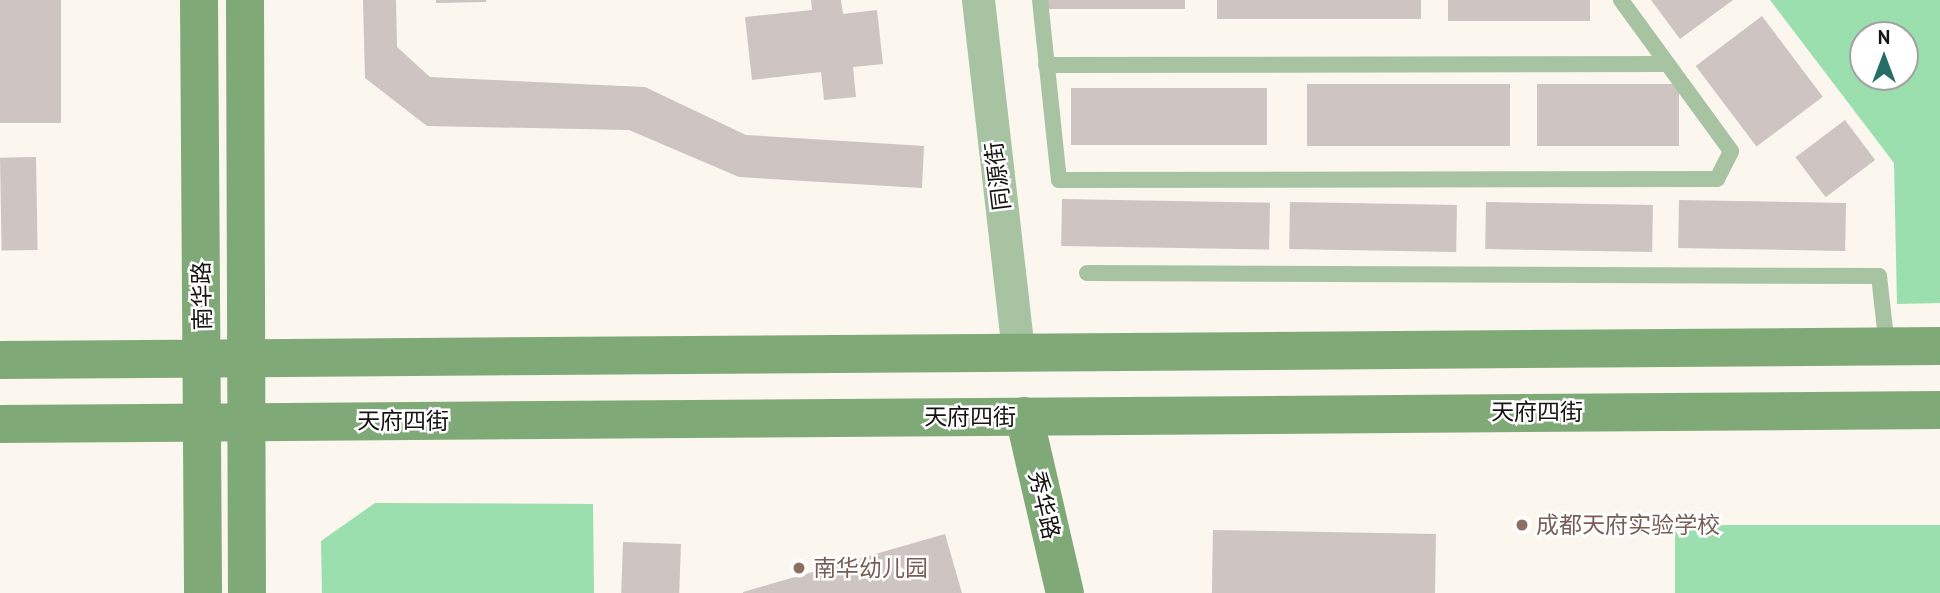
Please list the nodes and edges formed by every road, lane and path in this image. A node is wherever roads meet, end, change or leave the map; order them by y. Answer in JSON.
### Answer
{"nodes":[{"id":1,"x":199,"y":0,"type":"edge"},
{"id":2,"x":245,"y":0,"type":"edge"},
{"id":3,"x":978,"y":0,"type":"edge"},
{"id":4,"x":1040,"y":0,"type":"edge"},
{"id":5,"x":1621,"y":0,"type":"edge"},
{"id":6,"x":1667,"y":64,"type":"junction"},
{"id":7,"x":1046,"y":65,"type":"junction"},
{"id":8,"x":1087,"y":273,"type":"dead end"},
{"id":9,"x":1940,"y":346,"type":"edge"},
{"id":10,"x":1887,"y":347,"type":"junction"},
{"id":11,"x":1018,"y":353,"type":"junction"},
{"id":12,"x":248,"y":358,"type":"junction"},
{"id":13,"x":203,"y":359,"type":"junction"},
{"id":14,"x":0,"y":360,"type":"edge"},
{"id":15,"x":1940,"y":410,"type":"edge"},
{"id":16,"x":1024,"y":416,"type":"junction"},
{"id":17,"x":203,"y":422,"type":"junction"},
{"id":18,"x":248,"y":422,"type":"junction"},
{"id":19,"x":0,"y":424,"type":"edge"},
{"id":20,"x":203,"y":593,"type":"edge"},
{"id":21,"x":247,"y":593,"type":"edge"},
{"id":22,"x":1065,"y":593,"type":"edge"}],
"edges":[{"from":1,"to":13,"type":"main road","name":"南华路"},
{"from":2,"to":12,"type":"main road","name":"南华路"},
{"from":3,"to":11,"type":"street","name":"同源街"},
{"from":4,"to":7,"type":"lane"},
{"from":5,"to":6,"type":"lane"},
{"from":6,"to":7,"type":"lane"},
{"from":6,"to":7,"type":"lane"},
{"from":8,"to":10,"type":"lane"},
{"from":9,"to":10,"type":"main road"},
{"from":10,"to":11,"type":"main road"},
{"from":11,"to":12,"type":"main road"},
{"from":12,"to":13,"type":"main road"},
{"from":12,"to":18,"type":"main road","name":"南华路"},
{"from":13,"to":14,"type":"main road"},
{"from":13,"to":17,"type":"main road","name":"南华路"},
{"from":15,"to":16,"type":"main road","name":"天府四街"},
{"from":16,"to":18,"type":"main road","name":"天府四街"},
{"from":16,"to":22,"type":"main road","name":"秀华路"},
{"from":17,"to":18,"type":"main road","name":"天府四街"},
{"from":17,"to":19,"type":"main road","name":"天府四街"},
{"from":17,"to":20,"type":"main road","name":"南华路"},
{"from":18,"to":21,"type":"main road","name":"南华路"}]}
